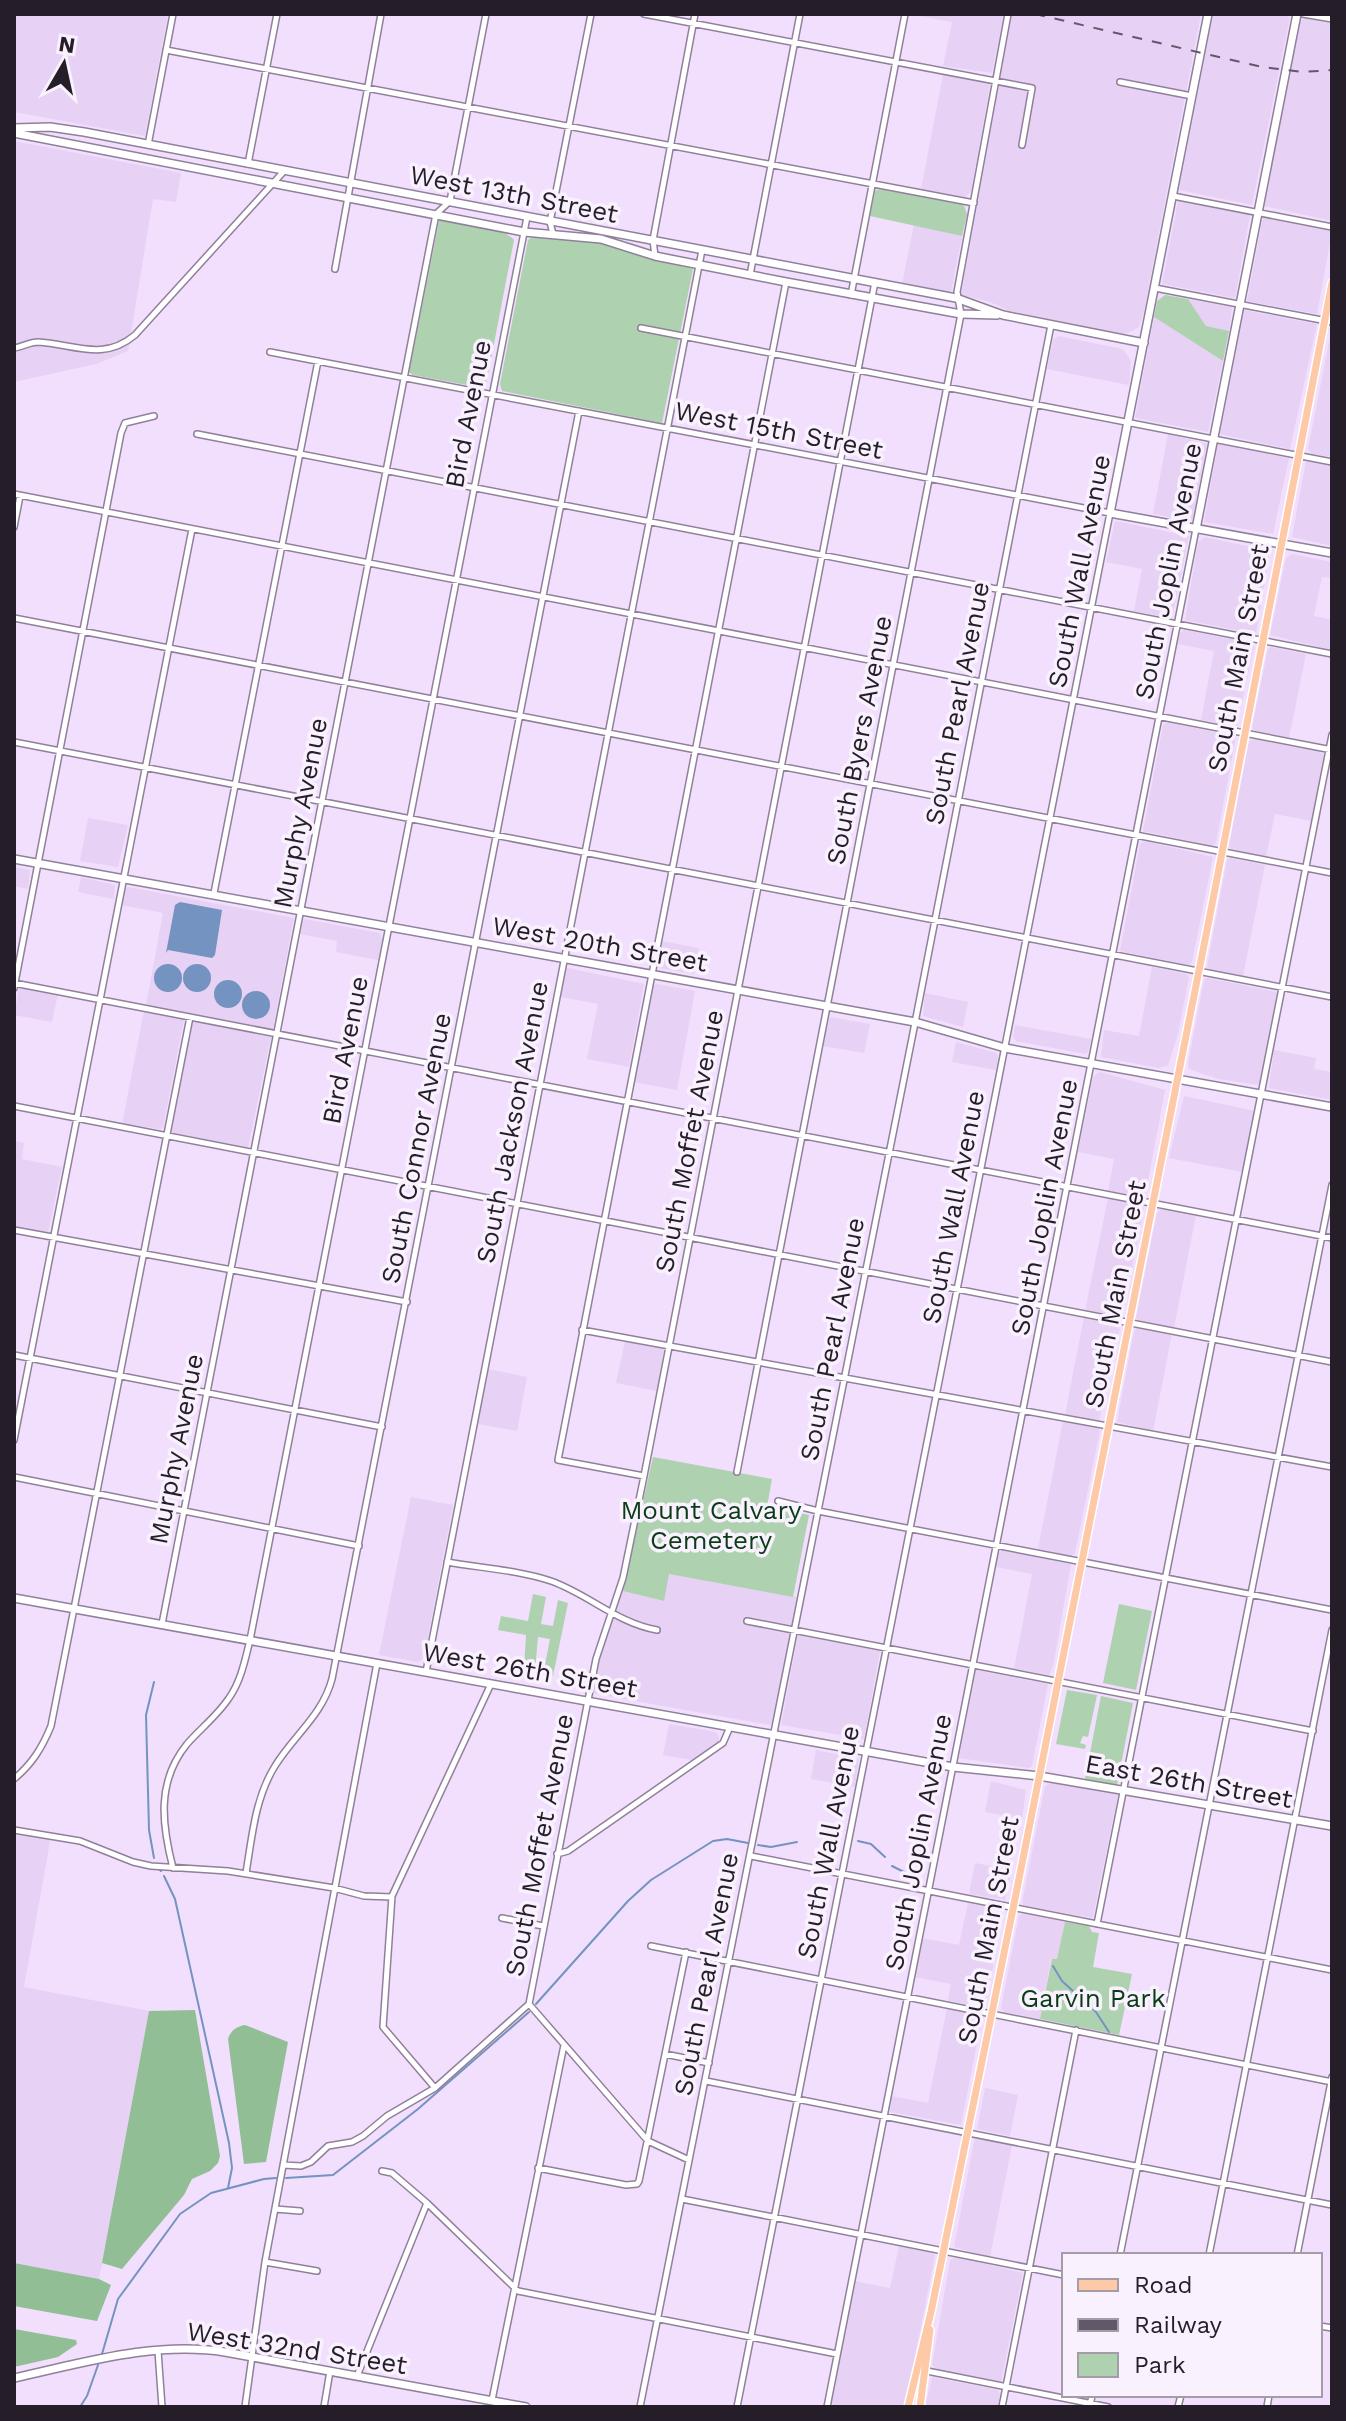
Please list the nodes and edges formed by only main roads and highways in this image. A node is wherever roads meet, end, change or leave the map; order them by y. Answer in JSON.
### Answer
{"nodes":[{"id":1,"x":1332,"y":283,"type":"edge"},
{"id":2,"x":1328,"y":322,"type":"edge"},
{"id":3,"x":931,"y":2312,"type":"junction"},
{"id":4,"x":908,"y":2407,"type":"edge"},
{"id":5,"x":920,"y":2407,"type":"edge"}],
"edges":[{"from":1,"to":2,"type":"main road","name":"South Main Street"},
{"from":2,"to":3,"type":"main road","name":"South Main Street"},
{"from":3,"to":4,"type":"main road","name":"South Main Street"},
{"from":3,"to":5,"type":"main road","name":"South Main Street"}]}
